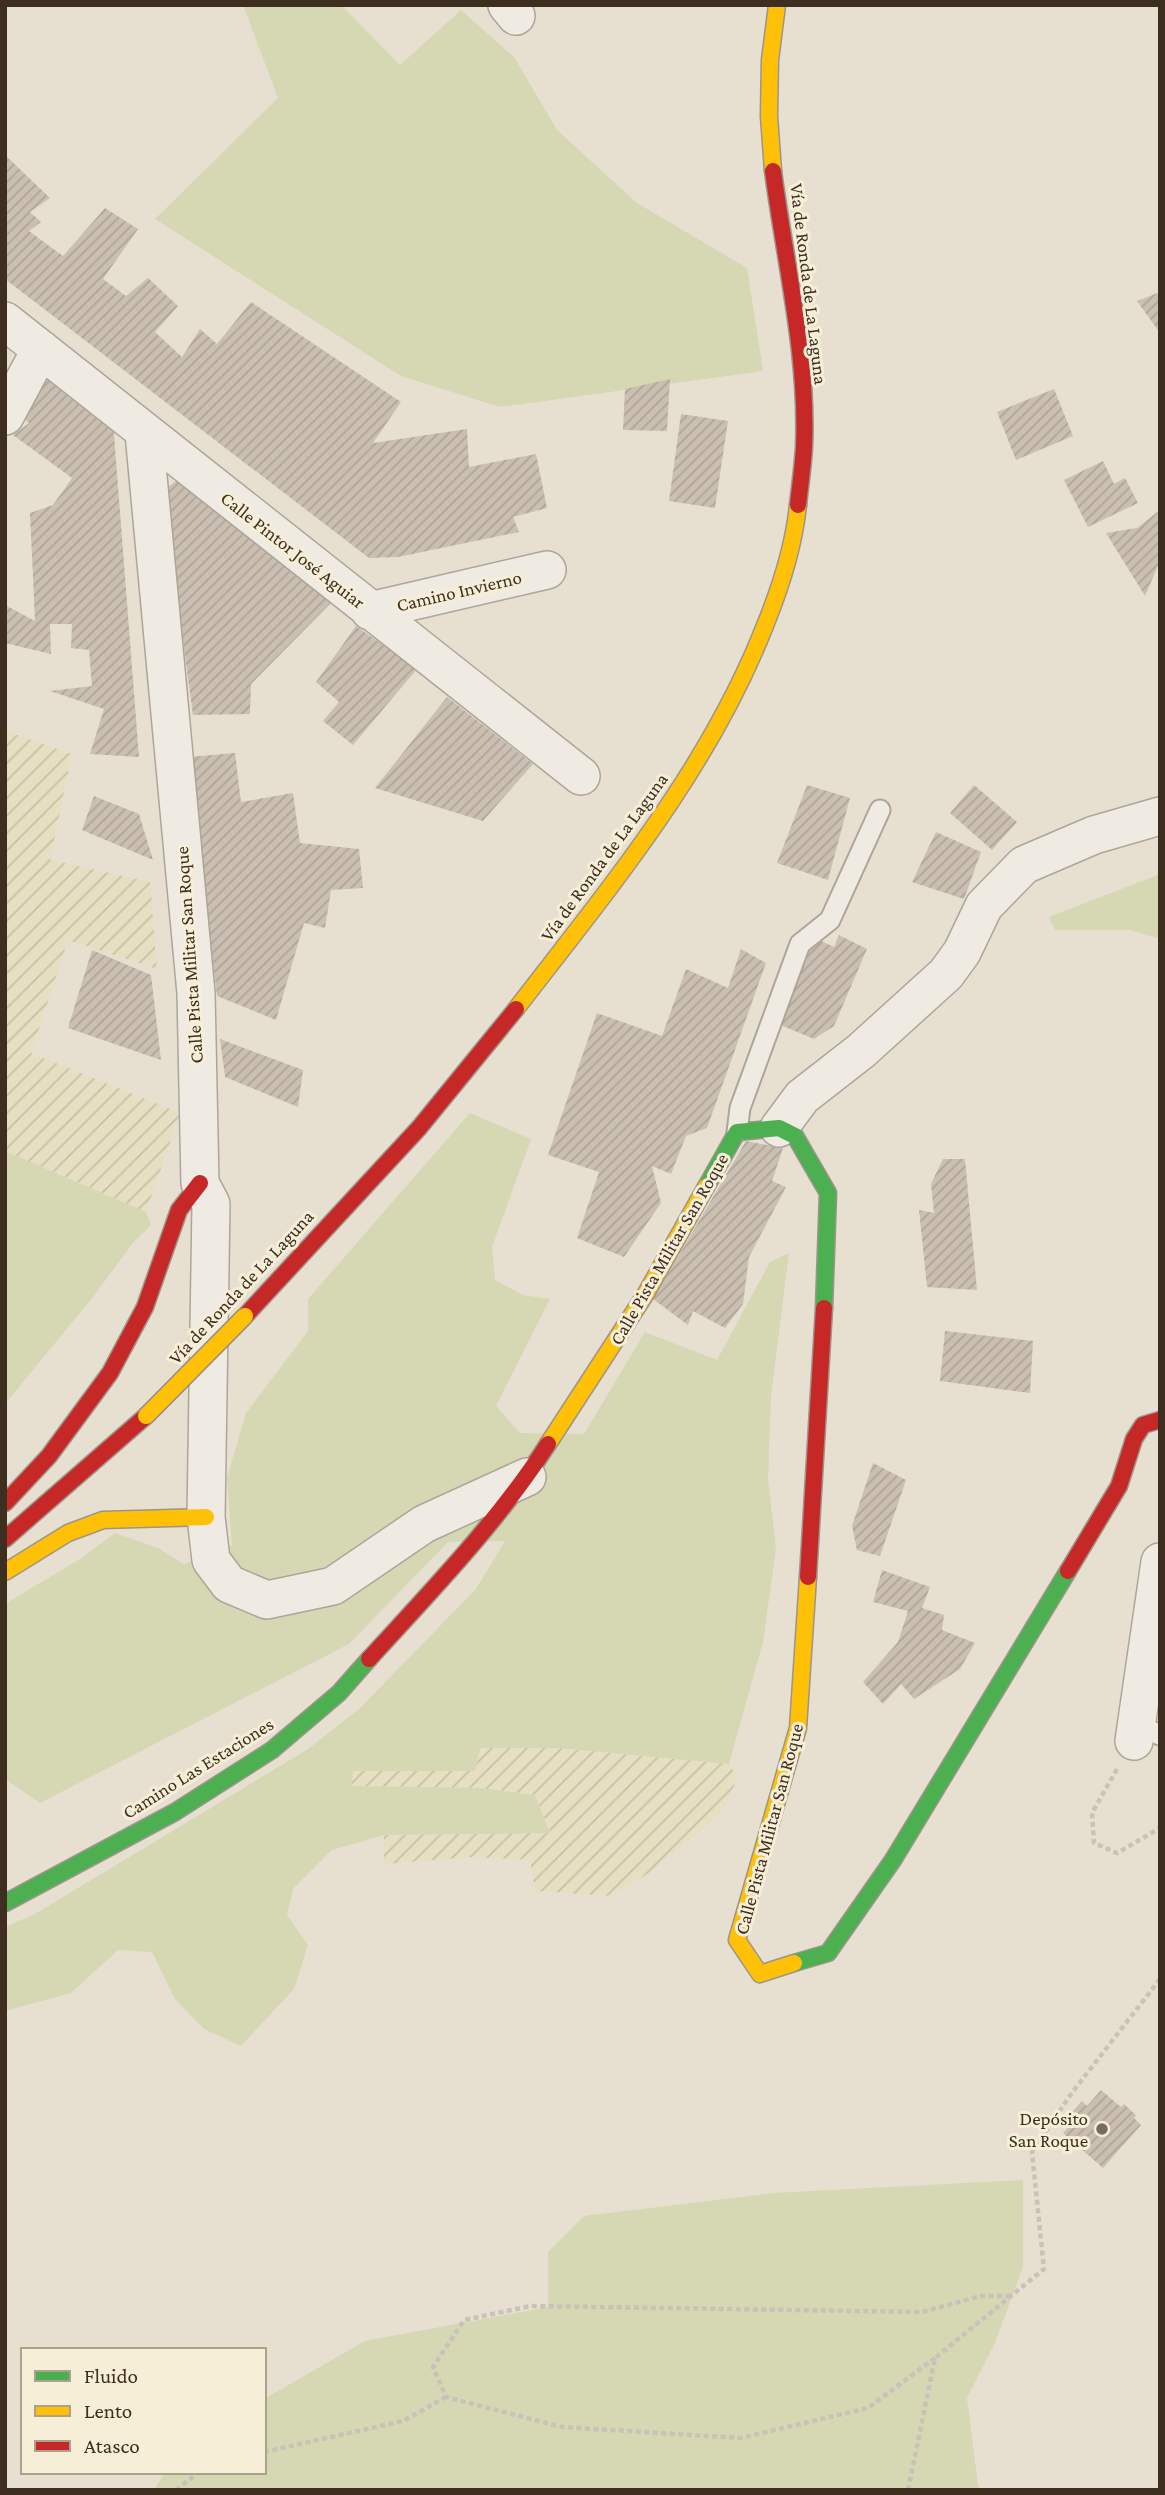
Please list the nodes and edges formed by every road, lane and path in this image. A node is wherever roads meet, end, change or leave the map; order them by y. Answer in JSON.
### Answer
{"nodes":[{"id":1,"x":777,"y":5,"type":"edge"},
{"id":2,"x":5,"y":321,"type":"edge"},
{"id":3,"x":41,"y":349,"type":"junction"},
{"id":4,"x":5,"y":416,"type":"edge"},
{"id":5,"x":144,"y":433,"type":"junction"},
{"id":6,"x":547,"y":570,"type":"dead end"},
{"id":7,"x":370,"y":611,"type":"junction"},
{"id":8,"x":581,"y":776,"type":"dead end"},
{"id":9,"x":880,"y":810,"type":"dead end"},
{"id":10,"x":1160,"y":816,"type":"edge"},
{"id":11,"x":779,"y":1128,"type":"junction"},
{"id":12,"x":737,"y":1132,"type":"junction"},
{"id":13,"x":200,"y":1183,"type":"junction"},
{"id":14,"x":1160,"y":1420,"type":"edge"},
{"id":15,"x":527,"y":1477,"type":"junction"},
{"id":16,"x":5,"y":1503,"type":"edge"},
{"id":17,"x":206,"y":1517,"type":"junction"},
{"id":18,"x":5,"y":1539,"type":"edge"},
{"id":19,"x":1160,"y":1563,"type":"edge"},
{"id":20,"x":5,"y":1572,"type":"edge"},
{"id":21,"x":1143,"y":1733,"type":"edge"},
{"id":22,"x":1160,"y":1828,"type":"edge"},
{"id":23,"x":5,"y":1903,"type":"edge"},
{"id":24,"x":1160,"y":1979,"type":"edge"},
{"id":25,"x":1012,"y":2295,"type":"junction"},
{"id":26,"x":935,"y":2358,"type":"junction"},
{"id":27,"x":446,"y":2397,"type":"junction"},
{"id":28,"x":266,"y":2452,"type":"edge"},
{"id":29,"x":196,"y":2474,"type":"edge"},
{"id":30,"x":176,"y":2490,"type":"edge"},
{"id":31,"x":908,"y":2490,"type":"edge"}],
"edges":[{"from":1,"to":18,"type":"street","name":"Vía de Ronda de La Laguna","bridge":true},
{"from":2,"to":3,"type":"street","name":"Calle Pintor José Aguiar"},
{"from":3,"to":4,"type":"street"},
{"from":3,"to":5,"type":"street","name":"Calle Pintor José Aguiar"},
{"from":5,"to":7,"type":"street","name":"Calle Pintor José Aguiar"},
{"from":5,"to":13,"type":"street","name":"Calle Pista Militar San Roque"},
{"from":6,"to":7,"type":"street","name":"Camino Invierno"},
{"from":7,"to":8,"type":"street","name":"Calle Pintor José Aguiar"},
{"from":9,"to":12,"type":"lane"},
{"from":10,"to":11,"type":"street"},
{"from":11,"to":12,"type":"street","name":"Calle Pista Militar San Roque"},
{"from":11,"to":14,"type":"street","name":"Calle Pista Militar San Roque"},
{"from":12,"to":15,"type":"street","name":"Calle Pista Militar San Roque"},
{"from":13,"to":16,"type":"street"},
{"from":13,"to":17,"type":"street","name":"Calle Pista Militar San Roque"},
{"from":15,"to":17,"type":"street","name":"Calle Pista Militar San Roque"},
{"from":15,"to":23,"type":"street","name":"Camino Las Estaciones"},
{"from":17,"to":20,"type":"street"},
{"from":19,"to":21,"type":"street"},
{"from":21,"to":22,"type":"path"},
{"from":24,"to":25,"type":"path"},
{"from":25,"to":26,"type":"path"},
{"from":25,"to":27,"type":"path"},
{"from":26,"to":27,"type":"path"},
{"from":26,"to":31,"type":"path"},
{"from":27,"to":28,"type":"path"},
{"from":29,"to":30,"type":"path"}]}
